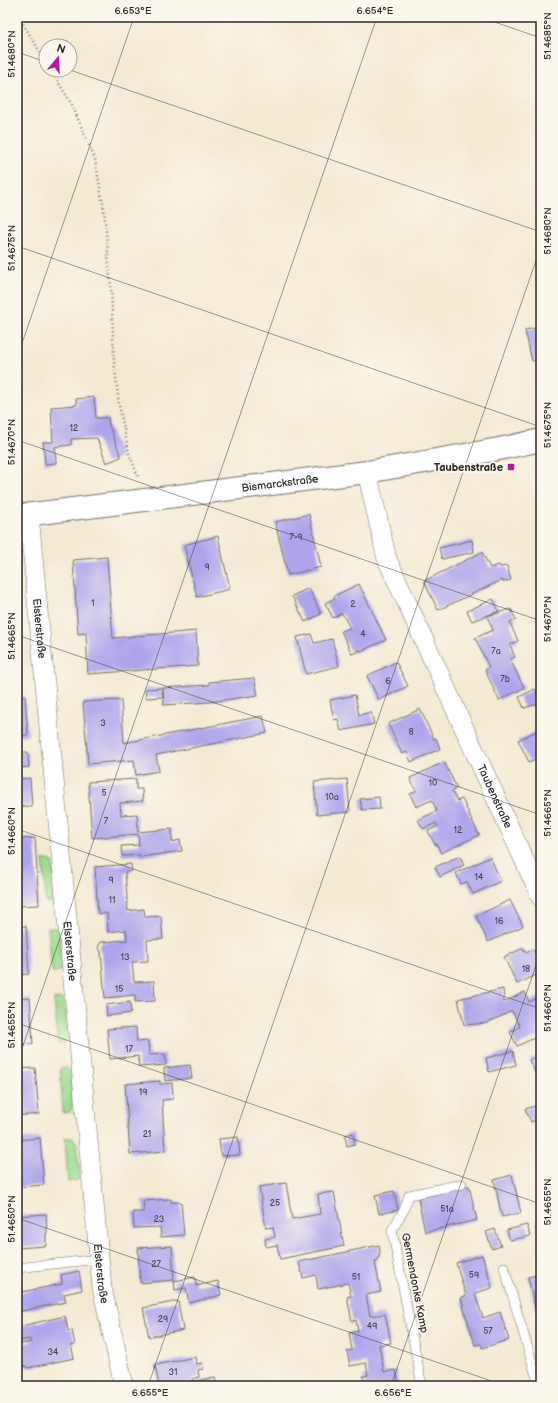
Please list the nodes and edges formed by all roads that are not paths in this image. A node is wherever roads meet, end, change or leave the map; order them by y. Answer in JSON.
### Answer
{"nodes":[{"id":1,"x":541,"y":440,"type":"edge"},
{"id":2,"x":367,"y":472,"type":"junction"},
{"id":3,"x":23,"y":516,"type":"edge"},
{"id":4,"x":541,"y":897,"type":"edge"},
{"id":5,"x":462,"y":1184,"type":"dead end"},
{"id":6,"x":99,"y":1259,"type":"junction"},
{"id":7,"x":504,"y":1267,"type":"dead end"},
{"id":8,"x":17,"y":1268,"type":"edge"},
{"id":9,"x":124,"y":1386,"type":"edge"},
{"id":10,"x":422,"y":1386,"type":"edge"},
{"id":11,"x":540,"y":1386,"type":"edge"}],
"edges":[{"from":1,"to":2,"type":"main road","name":"Bismarckstraße"},
{"from":2,"to":3,"type":"main road","name":"Bismarckstraße"},
{"from":2,"to":4,"type":"street","name":"Taubenstraße"},
{"from":3,"to":6,"type":"street","name":"Elsterstraße"},
{"from":5,"to":10,"type":"lane","name":"Germendonks Kamp"},
{"from":6,"to":8,"type":"lane"},
{"from":6,"to":9,"type":"street","name":"Elsterstraße"},
{"from":7,"to":11,"type":"lane"}]}
